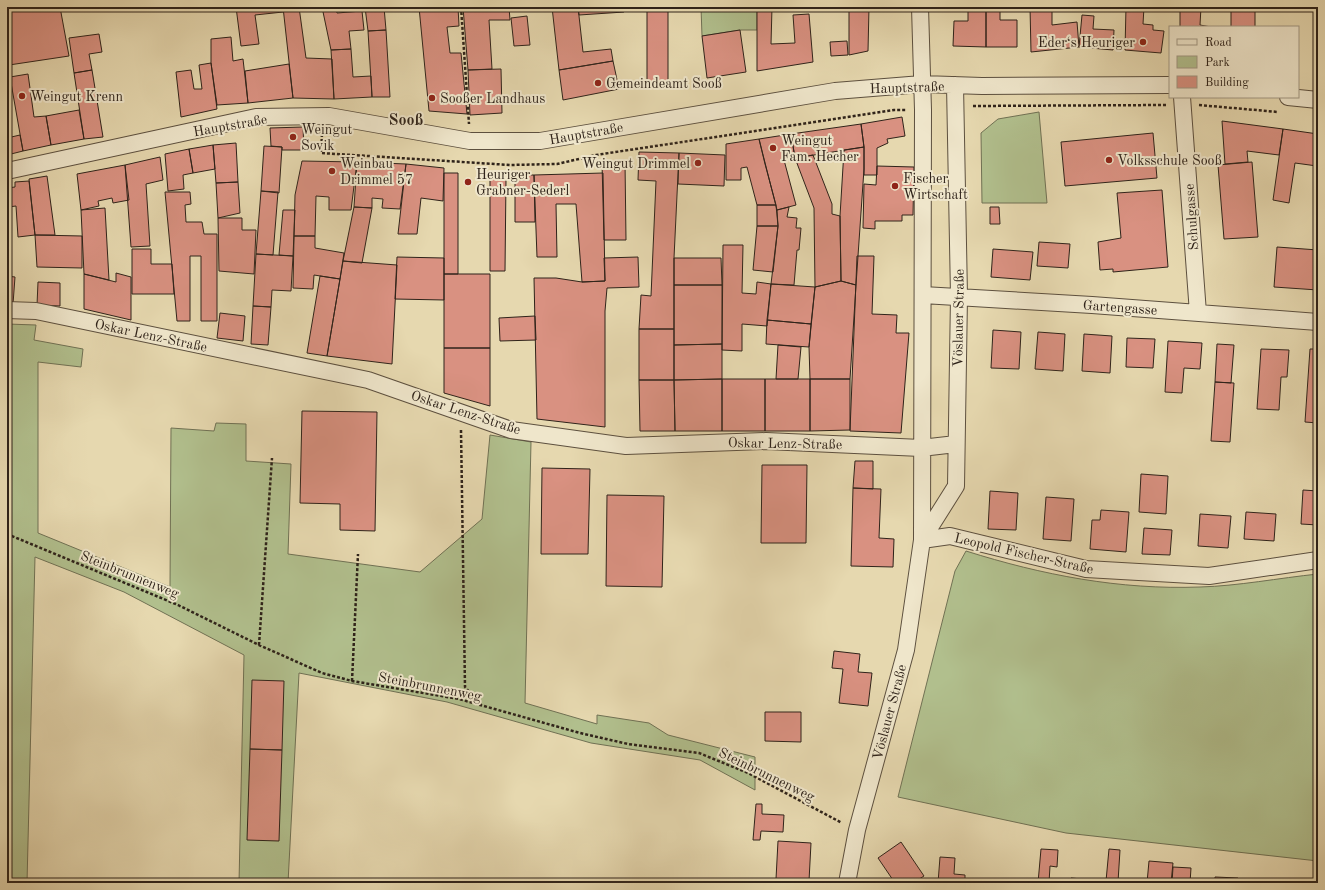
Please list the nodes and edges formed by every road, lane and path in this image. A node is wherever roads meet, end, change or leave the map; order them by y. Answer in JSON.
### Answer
{"nodes":[{"id":1,"x":461,"y":7,"type":"edge"},
{"id":2,"x":920,"y":7,"type":"edge"},
{"id":3,"x":922,"y":84,"type":"junction"},
{"id":4,"x":1169,"y":85,"type":"edge"},
{"id":5,"x":955,"y":86,"type":"junction"},
{"id":6,"x":1182,"y":98,"type":"edge"},
{"id":7,"x":1298,"y":98,"type":"edge"},
{"id":8,"x":1318,"y":100,"type":"edge"},
{"id":9,"x":470,"y":140,"type":"junction"},
{"id":10,"x":7,"y":170,"type":"edge"},
{"id":11,"x":923,"y":295,"type":"junction"},
{"id":12,"x":959,"y":296,"type":"junction"},
{"id":13,"x":7,"y":310,"type":"edge"},
{"id":14,"x":1198,"y":313,"type":"junction"},
{"id":15,"x":1318,"y":322,"type":"edge"},
{"id":16,"x":461,"y":412,"type":"junction"},
{"id":17,"x":956,"y":444,"type":"junction"},
{"id":18,"x":921,"y":448,"type":"junction"},
{"id":19,"x":272,"y":458,"type":"dead end"},
{"id":20,"x":7,"y":534,"type":"edge"},
{"id":21,"x":922,"y":540,"type":"junction"},
{"id":22,"x":358,"y":554,"type":"dead end"},
{"id":23,"x":1318,"y":560,"type":"edge"},
{"id":24,"x":259,"y":645,"type":"junction"},
{"id":25,"x":352,"y":681,"type":"junction"},
{"id":26,"x":481,"y":706,"type":"junction"},
{"id":27,"x":857,"y":830,"type":"junction"},
{"id":28,"x":847,"y":883,"type":"edge"}],
"edges":[{"from":1,"to":9,"type":"path"},
{"from":2,"to":3,"type":"street","name":"Vöslauer Straße"},
{"from":3,"to":5,"type":"street","name":"Hauptstraße"},
{"from":3,"to":9,"type":"street","name":"Hauptstraße"},
{"from":3,"to":11,"type":"street","name":"Vöslauer Straße"},
{"from":4,"to":5,"type":"street","name":"Hauptstraße"},
{"from":5,"to":12,"type":"street","name":"Vöslauer Straße"},
{"from":6,"to":14,"type":"street","name":"Schulgasse"},
{"from":7,"to":8,"type":"street"},
{"from":9,"to":10,"type":"street","name":"Hauptstraße"},
{"from":11,"to":12,"type":"street","name":"Gartengasse"},
{"from":11,"to":18,"type":"street","name":"Vöslauer Straße"},
{"from":12,"to":14,"type":"street","name":"Gartengasse"},
{"from":12,"to":17,"type":"street","name":"Vöslauer Straße"},
{"from":13,"to":16,"type":"street","name":"Oskar Lenz-Straße"},
{"from":14,"to":15,"type":"street","name":"Gartengasse"},
{"from":16,"to":18,"type":"street","name":"Oskar Lenz-Straße"},
{"from":16,"to":26,"type":"path"},
{"from":17,"to":18,"type":"street","name":"Oskar Lenz-Straße"},
{"from":17,"to":21,"type":"street","name":"Vöslauer Straße"},
{"from":18,"to":21,"type":"street","name":"Vöslauer Straße"},
{"from":19,"to":24,"type":"path"},
{"from":20,"to":24,"type":"path","name":"Steinbrunnenweg"},
{"from":21,"to":23,"type":"street","name":"Leopold Fischer-Straße"},
{"from":21,"to":27,"type":"street","name":"Vöslauer Straße"},
{"from":22,"to":25,"type":"path"},
{"from":24,"to":25,"type":"path","name":"Steinbrunnenweg"},
{"from":25,"to":26,"type":"path","name":"Steinbrunnenweg"},
{"from":26,"to":27,"type":"path","name":"Steinbrunnenweg"},
{"from":27,"to":28,"type":"street","name":"Vöslauer Straße"}]}
